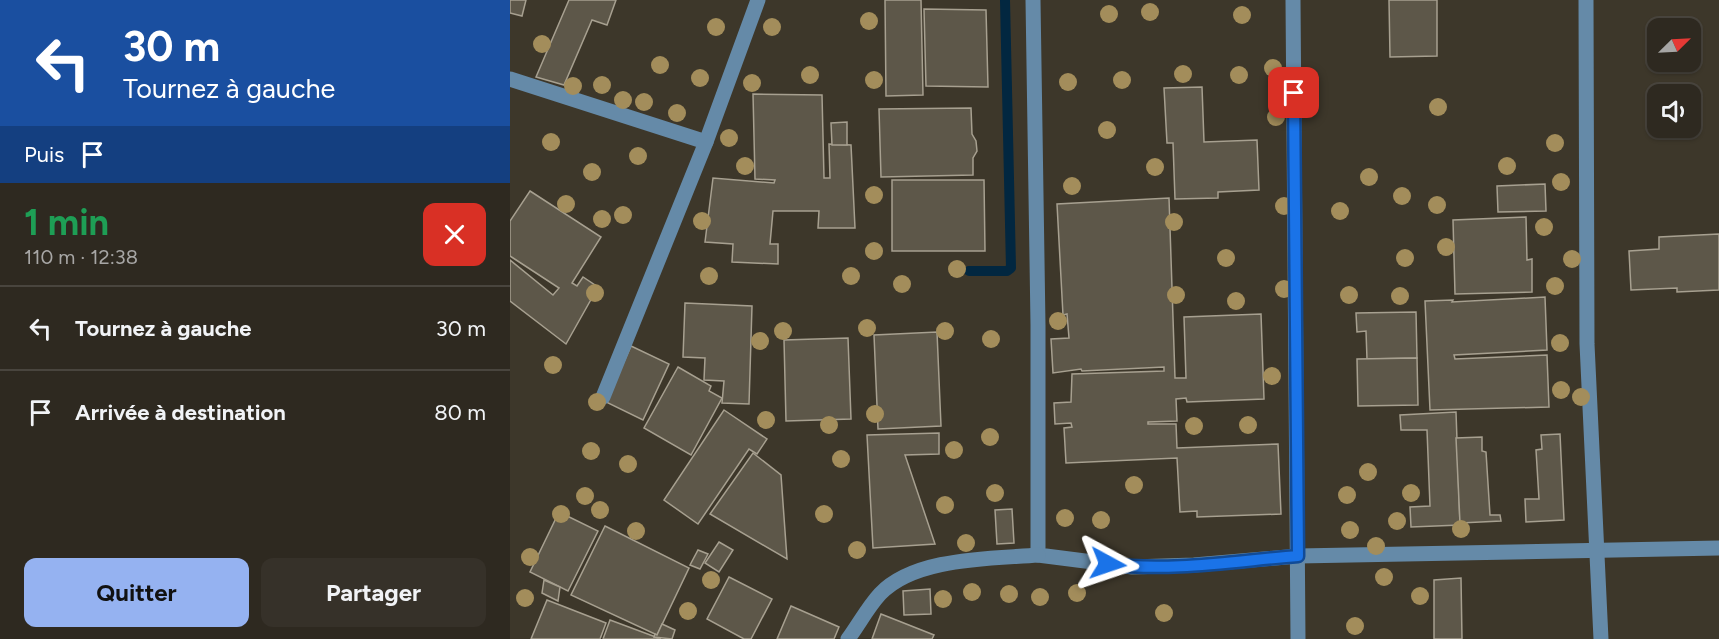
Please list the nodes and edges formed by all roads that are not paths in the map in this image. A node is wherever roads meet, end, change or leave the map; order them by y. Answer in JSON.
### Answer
{"nodes":[{"id":1,"x":758,"y":0,"type":"edge"},
{"id":2,"x":1033,"y":0,"type":"edge"},
{"id":3,"x":1293,"y":0,"type":"edge"},
{"id":4,"x":1587,"y":0,"type":"edge"},
{"id":5,"x":510,"y":79,"type":"edge"},
{"id":6,"x":706,"y":142,"type":"junction"},
{"id":7,"x":603,"y":397,"type":"dead end"},
{"id":8,"x":1719,"y":548,"type":"edge"},
{"id":9,"x":1596,"y":551,"type":"junction"},
{"id":10,"x":1038,"y":555,"type":"junction"},
{"id":11,"x":1298,"y":556,"type":"junction"},
{"id":12,"x":848,"y":639,"type":"edge"},
{"id":13,"x":1299,"y":639,"type":"edge"},
{"id":14,"x":1601,"y":639,"type":"edge"}],
"edges":[{"from":1,"to":6,"type":"street"},
{"from":2,"to":10,"type":"street"},
{"from":3,"to":11,"type":"street"},
{"from":4,"to":9,"type":"street"},
{"from":5,"to":6,"type":"street"},
{"from":6,"to":7,"type":"street"},
{"from":8,"to":9,"type":"street"},
{"from":9,"to":11,"type":"street"},
{"from":9,"to":14,"type":"street"},
{"from":10,"to":11,"type":"street"},
{"from":10,"to":12,"type":"street"},
{"from":11,"to":13,"type":"street"}]}
